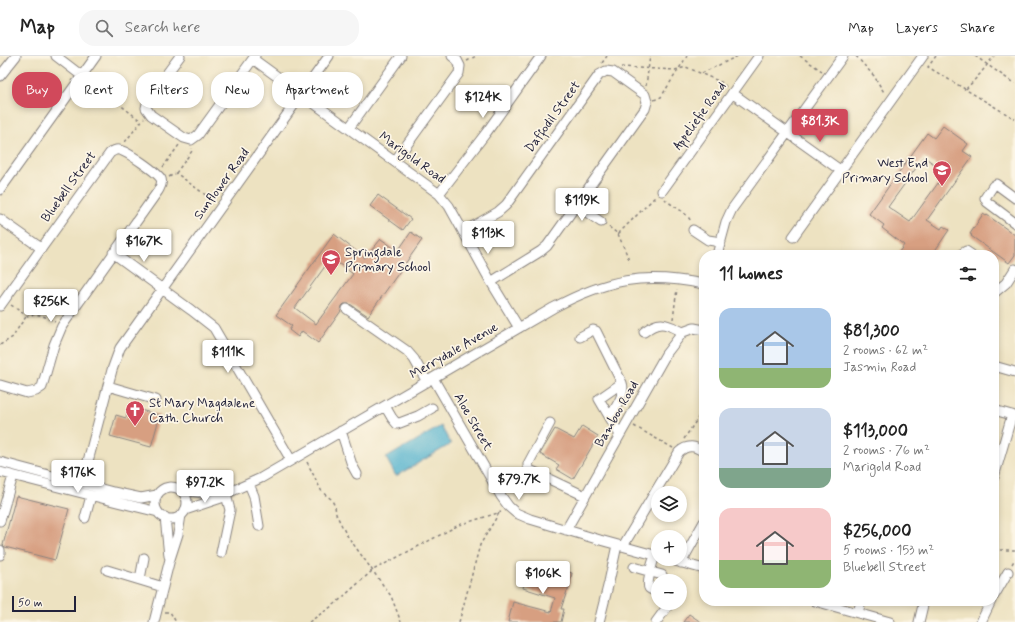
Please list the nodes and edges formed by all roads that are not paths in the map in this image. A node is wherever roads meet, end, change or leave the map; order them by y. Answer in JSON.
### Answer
{"nodes":[{"id":1,"x":16,"y":56,"type":"edge"},
{"id":2,"x":56,"y":56,"type":"edge"},
{"id":3,"x":96,"y":56,"type":"edge"},
{"id":4,"x":180,"y":56,"type":"edge"},
{"id":5,"x":329,"y":56,"type":"edge"},
{"id":6,"x":401,"y":56,"type":"edge"},
{"id":7,"x":452,"y":56,"type":"edge"},
{"id":8,"x":541,"y":56,"type":"edge"},
{"id":9,"x":759,"y":56,"type":"edge"},
{"id":10,"x":843,"y":56,"type":"edge"},
{"id":11,"x":923,"y":56,"type":"edge"},
{"id":12,"x":254,"y":58,"type":"edge"},
{"id":13,"x":77,"y":72,"type":"edge"},
{"id":14,"x":85,"y":72,"type":"edge"},
{"id":15,"x":273,"y":72,"type":"edge"},
{"id":16,"x":318,"y":72,"type":"edge"},
{"id":17,"x":0,"y":76,"type":"edge"},
{"id":18,"x":70,"y":93,"type":"edge"},
{"id":19,"x":732,"y":93,"type":"junction"},
{"id":20,"x":292,"y":108,"type":"edge"},
{"id":21,"x":321,"y":108,"type":"edge"},
{"id":22,"x":349,"y":128,"type":"junction"},
{"id":23,"x":787,"y":133,"type":"junction"},
{"id":24,"x":395,"y":161,"type":"junction"},
{"id":25,"x":840,"y":170,"type":"junction"},
{"id":26,"x":0,"y":190,"type":"edge"},
{"id":27,"x":662,"y":191,"type":"road end"},
{"id":28,"x":439,"y":194,"type":"junction"},
{"id":29,"x":1015,"y":198,"type":"edge"},
{"id":30,"x":576,"y":205,"type":"junction"},
{"id":31,"x":0,"y":219,"type":"edge"},
{"id":32,"x":600,"y":222,"type":"road end"},
{"id":33,"x":1015,"y":223,"type":"edge"},
{"id":34,"x":693,"y":230,"type":"road end"},
{"id":35,"x":464,"y":232,"type":"junction"},
{"id":36,"x":793,"y":236,"type":"dead end"},
{"id":37,"x":721,"y":242,"type":"junction"},
{"id":38,"x":41,"y":248,"type":"junction"},
{"id":39,"x":719,"y":250,"type":"edge"},
{"id":40,"x":113,"y":253,"type":"junction"},
{"id":41,"x":1015,"y":269,"type":"edge"},
{"id":42,"x":491,"y":282,"type":"junction"},
{"id":43,"x":699,"y":283,"type":"edge"},
{"id":44,"x":162,"y":289,"type":"junction"},
{"id":45,"x":999,"y":289,"type":"edge"},
{"id":46,"x":2,"y":303,"type":"edge"},
{"id":47,"x":347,"y":308,"type":"dead end"},
{"id":48,"x":519,"y":328,"type":"junction"},
{"id":49,"x":699,"y":329,"type":"edge"},
{"id":50,"x":644,"y":332,"type":"dead end"},
{"id":51,"x":683,"y":332,"type":"junction"},
{"id":52,"x":580,"y":337,"type":"dead end"},
{"id":53,"x":999,"y":367,"type":"edge"},
{"id":54,"x":1015,"y":372,"type":"edge"},
{"id":55,"x":430,"y":380,"type":"junction"},
{"id":56,"x":622,"y":383,"type":"junction"},
{"id":57,"x":0,"y":385,"type":"edge"},
{"id":58,"x":108,"y":386,"type":"junction"},
{"id":59,"x":156,"y":400,"type":"dead end"},
{"id":60,"x":385,"y":406,"type":"junction"},
{"id":61,"x":432,"y":408,"type":"dead end"},
{"id":62,"x":999,"y":412,"type":"edge"},
{"id":63,"x":1013,"y":416,"type":"edge"},
{"id":64,"x":610,"y":418,"type":"junction"},
{"id":65,"x":550,"y":423,"type":"dead end"},
{"id":66,"x":341,"y":431,"type":"junction"},
{"id":67,"x":620,"y":435,"type":"junction"},
{"id":68,"x":699,"y":449,"type":"edge"},
{"id":69,"x":291,"y":460,"type":"junction"},
{"id":70,"x":999,"y":461,"type":"edge"},
{"id":71,"x":0,"y":462,"type":"edge"},
{"id":72,"x":0,"y":472,"type":"edge"},
{"id":73,"x":357,"y":474,"type":"dead end"},
{"id":74,"x":13,"y":476,"type":"junction"},
{"id":75,"x":82,"y":484,"type":"junction"},
{"id":76,"x":249,"y":484,"type":"junction"},
{"id":77,"x":181,"y":490,"type":"junction"},
{"id":78,"x":228,"y":494,"type":"junction"},
{"id":79,"x":158,"y":495,"type":"junction"},
{"id":80,"x":91,"y":496,"type":"junction"},
{"id":81,"x":585,"y":496,"type":"junction"},
{"id":82,"x":183,"y":513,"type":"junction"},
{"id":83,"x":162,"y":514,"type":"junction"},
{"id":84,"x":85,"y":518,"type":"dead end"},
{"id":85,"x":0,"y":521,"type":"edge"},
{"id":86,"x":259,"y":526,"type":"dead end"},
{"id":87,"x":566,"y":530,"type":"junction"},
{"id":88,"x":699,"y":531,"type":"edge"},
{"id":89,"x":620,"y":545,"type":"junction"},
{"id":90,"x":0,"y":550,"type":"edge"},
{"id":91,"x":687,"y":552,"type":"edge"},
{"id":92,"x":221,"y":553,"type":"dead end"},
{"id":93,"x":651,"y":554,"type":"edge"},
{"id":94,"x":0,"y":555,"type":"edge"},
{"id":95,"x":144,"y":558,"type":"dead end"},
{"id":96,"x":170,"y":559,"type":"junction"},
{"id":97,"x":687,"y":565,"type":"edge"},
{"id":98,"x":652,"y":566,"type":"edge"},
{"id":99,"x":634,"y":567,"type":"dead end"},
{"id":100,"x":699,"y":568,"type":"edge"},
{"id":101,"x":107,"y":570,"type":"dead end"},
{"id":102,"x":650,"y":571,"type":"junction"},
{"id":103,"x":1008,"y":572,"type":"dead end"},
{"id":104,"x":659,"y":574,"type":"edge"},
{"id":105,"x":140,"y":579,"type":"junction"},
{"id":106,"x":163,"y":587,"type":"junction"},
{"id":107,"x":999,"y":587,"type":"edge"},
{"id":108,"x":651,"y":588,"type":"edge"},
{"id":109,"x":833,"y":606,"type":"edge"},
{"id":110,"x":860,"y":606,"type":"edge"},
{"id":111,"x":923,"y":606,"type":"edge"},
{"id":112,"x":989,"y":606,"type":"edge"},
{"id":113,"x":665,"y":610,"type":"edge"},
{"id":114,"x":858,"y":613,"type":"junction"},
{"id":115,"x":154,"y":622,"type":"edge"},
{"id":116,"x":599,"y":622,"type":"edge"},
{"id":117,"x":656,"y":622,"type":"edge"},
{"id":118,"x":890,"y":622,"type":"edge"},
{"id":119,"x":919,"y":622,"type":"edge"},
{"id":120,"x":981,"y":622,"type":"edge"}],
"edges":[{"from":1,"to":17,"type":"street"},
{"from":2,"to":13,"type":"street"},
{"from":3,"to":14,"type":"street"},
{"from":4,"to":12,"type":"street"},
{"from":5,"to":16,"type":"street","name":"Sunflower Road"},
{"from":6,"to":22,"type":"street"},
{"from":7,"to":24,"type":"street"},
{"from":8,"to":28,"type":"street"},
{"from":9,"to":19,"type":"street","name":"Appeliefie Road"},
{"from":10,"to":23,"type":"street"},
{"from":11,"to":25,"type":"street"},
{"from":12,"to":15,"type":"street","name":"Marigold Road"},
{"from":18,"to":26,"type":"street"},
{"from":19,"to":23,"type":"street"},
{"from":19,"to":27,"type":"street","name":"Appeliefie Road"},
{"from":20,"to":44,"type":"street","name":"Sunflower Road"},
{"from":21,"to":22,"type":"street","name":"Marigold Road"},
{"from":22,"to":24,"type":"street","name":"Marigold Road"},
{"from":23,"to":25,"type":"street"},
{"from":23,"to":37,"type":"street"},
{"from":24,"to":28,"type":"street","name":"Marigold Road"},
{"from":25,"to":36,"type":"street"},
{"from":28,"to":35,"type":"street","name":"Marigold Road"},
{"from":29,"to":33,"type":"street"},
{"from":30,"to":32,"type":"street"},
{"from":30,"to":35,"type":"street","name":"Daffodil Street"},
{"from":30,"to":42,"type":"street"},
{"from":31,"to":38,"type":"street"},
{"from":34,"to":37,"type":"street"},
{"from":35,"to":42,"type":"street","name":"Marigold Road"},
{"from":37,"to":39,"type":"street"},
{"from":38,"to":40,"type":"street","name":"Bluebell Street"},
{"from":38,"to":46,"type":"street","name":"Bluebell Street"},
{"from":40,"to":44,"type":"street"},
{"from":40,"to":57,"type":"street"},
{"from":41,"to":45,"type":"street"},
{"from":42,"to":48,"type":"street","name":"Marigold Road"},
{"from":43,"to":48,"type":"street","name":"Merrydale Avenue"},
{"from":44,"to":58,"type":"street","name":"Sunflower Road"},
{"from":44,"to":69,"type":"street"},
{"from":47,"to":55,"type":"street","name":"Aloe Street"},
{"from":48,"to":55,"type":"street","name":"Merrydale Avenue"},
{"from":49,"to":51,"type":"street"},
{"from":50,"to":51,"type":"street"},
{"from":51,"to":67,"type":"street","name":"Bamboo Road"},
{"from":52,"to":56,"type":"street"},
{"from":53,"to":54,"type":"street"},
{"from":55,"to":60,"type":"street","name":"Merrydale Avenue"},
{"from":55,"to":87,"type":"street","name":"Aloe Street"},
{"from":56,"to":64,"type":"street"},
{"from":56,"to":64,"type":"street"},
{"from":58,"to":59,"type":"street"},
{"from":58,"to":75,"type":"street","name":"Sunflower Road"},
{"from":60,"to":61,"type":"street"},
{"from":60,"to":66,"type":"street","name":"Merrydale Avenue"},
{"from":62,"to":63,"type":"street"},
{"from":63,"to":70,"type":"street"},
{"from":64,"to":67,"type":"street"},
{"from":65,"to":81,"type":"street"},
{"from":66,"to":69,"type":"street","name":"Merrydale Avenue"},
{"from":66,"to":73,"type":"street"},
{"from":67,"to":81,"type":"street","name":"Bamboo Road"},
{"from":68,"to":89,"type":"street"},
{"from":69,"to":76,"type":"street","name":"Merrydale Avenue"},
{"from":71,"to":75,"type":"street"},
{"from":72,"to":74,"type":"street"},
{"from":74,"to":80,"type":"street"},
{"from":74,"to":85,"type":"street"},
{"from":75,"to":79,"type":"street"},
{"from":76,"to":78,"type":"street","name":"Merrydale Avenue"},
{"from":76,"to":86,"type":"street"},
{"from":77,"to":78,"type":"street","name":"Merrydale Avenue"},
{"from":77,"to":79,"type":"street"},
{"from":77,"to":82,"type":"street"},
{"from":78,"to":82,"type":"street","name":"Merrydale Avenue"},
{"from":78,"to":92,"type":"street"},
{"from":79,"to":83,"type":"street"},
{"from":80,"to":83,"type":"street"},
{"from":80,"to":84,"type":"street"},
{"from":81,"to":87,"type":"street","name":"Bamboo Road"},
{"from":82,"to":83,"type":"street"},
{"from":82,"to":96,"type":"street"},
{"from":83,"to":96,"type":"street"},
{"from":87,"to":89,"type":"street","name":"Aloe Street"},
{"from":88,"to":91,"type":"street"},
{"from":89,"to":93,"type":"street","name":"Aloe Street"},
{"from":89,"to":116,"type":"street"},
{"from":90,"to":94,"type":"street"},
{"from":95,"to":105,"type":"street"},
{"from":96,"to":106,"type":"street"},
{"from":97,"to":100,"type":"street"},
{"from":98,"to":102,"type":"street"},
{"from":99,"to":102,"type":"street"},
{"from":101,"to":105,"type":"street"},
{"from":102,"to":104,"type":"street"},
{"from":102,"to":108,"type":"street"},
{"from":103,"to":107,"type":"street"},
{"from":105,"to":106,"type":"street"},
{"from":106,"to":115,"type":"street"},
{"from":109,"to":114,"type":"street"},
{"from":110,"to":114,"type":"street"},
{"from":111,"to":119,"type":"street"},
{"from":112,"to":120,"type":"street"},
{"from":113,"to":117,"type":"street"},
{"from":114,"to":118,"type":"street"}]}
